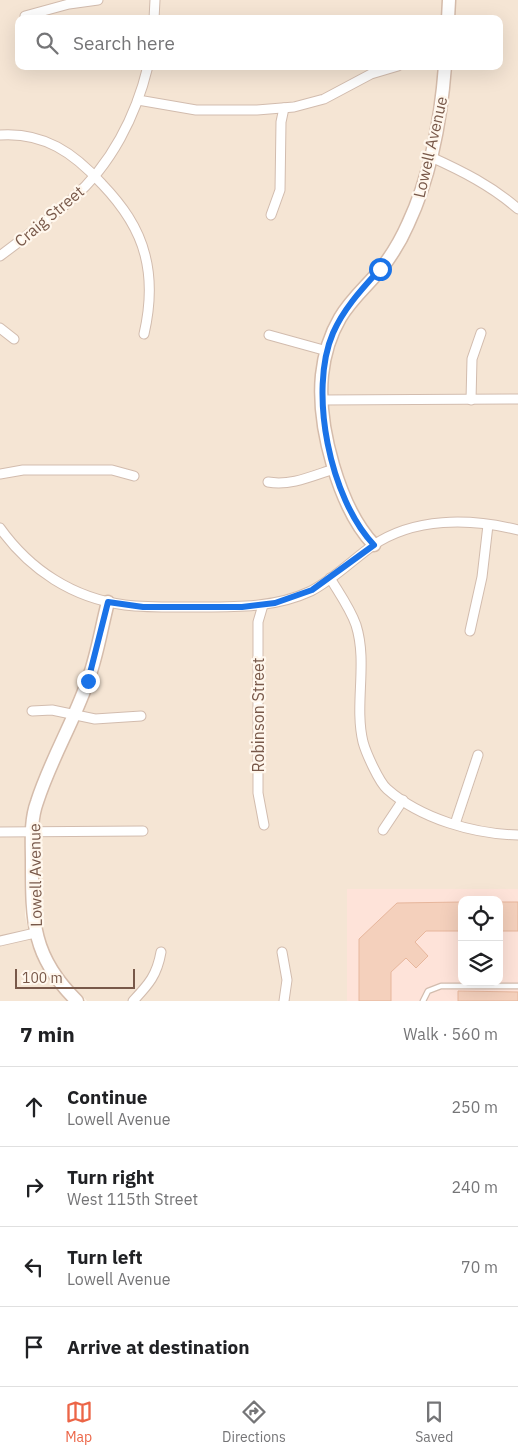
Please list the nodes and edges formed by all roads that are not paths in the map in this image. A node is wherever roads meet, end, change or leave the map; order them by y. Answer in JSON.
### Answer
{"nodes":[{"id":1,"x":98,"y":0,"type":"edge"},
{"id":2,"x":156,"y":0,"type":"edge"},
{"id":3,"x":450,"y":0,"type":"edge"},
{"id":4,"x":29,"y":15,"type":"edge"},
{"id":5,"x":154,"y":15,"type":"edge"},
{"id":6,"x":448,"y":15,"type":"edge"},
{"id":7,"x":147,"y":70,"type":"edge"},
{"id":8,"x":384,"y":70,"type":"edge"},
{"id":9,"x":445,"y":70,"type":"edge"},
{"id":10,"x":138,"y":100,"type":"junction"},
{"id":11,"x":284,"y":108,"type":"junction"},
{"id":12,"x":0,"y":135,"type":"edge"},
{"id":13,"x":431,"y":157,"type":"junction"},
{"id":14,"x":94,"y":175,"type":"junction"},
{"id":15,"x":518,"y":209,"type":"edge"},
{"id":16,"x":271,"y":215,"type":"dead end"},
{"id":17,"x":0,"y":256,"type":"edge"},
{"id":18,"x":0,"y":328,"type":"edge"},
{"id":19,"x":144,"y":334,"type":"dead end"},
{"id":20,"x":481,"y":334,"type":"dead end"},
{"id":21,"x":268,"y":335,"type":"dead end"},
{"id":22,"x":14,"y":339,"type":"dead end"},
{"id":23,"x":326,"y":351,"type":"junction"},
{"id":24,"x":322,"y":400,"type":"junction"},
{"id":25,"x":472,"y":400,"type":"junction"},
{"id":26,"x":518,"y":400,"type":"edge"},
{"id":27,"x":334,"y":469,"type":"junction"},
{"id":28,"x":0,"y":474,"type":"edge"},
{"id":29,"x":134,"y":476,"type":"dead end"},
{"id":30,"x":268,"y":482,"type":"dead end"},
{"id":31,"x":488,"y":525,"type":"junction"},
{"id":32,"x":0,"y":528,"type":"edge"},
{"id":33,"x":518,"y":530,"type":"edge"},
{"id":34,"x":8,"y":539,"type":"junction"},
{"id":35,"x":0,"y":545,"type":"edge"},
{"id":36,"x":374,"y":545,"type":"junction"},
{"id":37,"x":330,"y":578,"type":"junction"},
{"id":38,"x":108,"y":602,"type":"junction"},
{"id":39,"x":263,"y":605,"type":"junction"},
{"id":40,"x":470,"y":631,"type":"dead end"},
{"id":41,"x":32,"y":711,"type":"dead end"},
{"id":42,"x":74,"y":714,"type":"junction"},
{"id":43,"x":141,"y":716,"type":"dead end"},
{"id":44,"x":478,"y":755,"type":"dead end"},
{"id":45,"x":403,"y":800,"type":"junction"},
{"id":46,"x":454,"y":824,"type":"junction"},
{"id":47,"x":264,"y":825,"type":"dead end"},
{"id":48,"x":383,"y":830,"type":"dead end"},
{"id":49,"x":143,"y":831,"type":"dead end"},
{"id":50,"x":0,"y":832,"type":"edge"},
{"id":51,"x":32,"y":832,"type":"junction"},
{"id":52,"x":518,"y":835,"type":"edge"},
{"id":53,"x":36,"y":933,"type":"junction"},
{"id":54,"x":0,"y":941,"type":"edge"},
{"id":55,"x":162,"y":952,"type":"dead end"},
{"id":56,"x":282,"y":952,"type":"dead end"},
{"id":57,"x":518,"y":986,"type":"edge"},
{"id":58,"x":77,"y":1001,"type":"edge"},
{"id":59,"x":133,"y":1001,"type":"edge"},
{"id":60,"x":284,"y":1001,"type":"edge"},
{"id":61,"x":423,"y":1001,"type":"edge"}],
"edges":[{"from":1,"to":4,"type":"street"},
{"from":2,"to":5,"type":"street"},
{"from":3,"to":6,"type":"street"},
{"from":7,"to":10,"type":"street","name":"Craig Street"},
{"from":8,"to":11,"type":"street"},
{"from":9,"to":13,"type":"street","name":"Lowell Avenue"},
{"from":10,"to":11,"type":"street"},
{"from":10,"to":14,"type":"street","name":"Craig Street"},
{"from":11,"to":16,"type":"street"},
{"from":12,"to":14,"type":"street"},
{"from":13,"to":15,"type":"street"},
{"from":13,"to":23,"type":"street","name":"Lowell Avenue"},
{"from":14,"to":17,"type":"street","name":"Craig Street"},
{"from":14,"to":19,"type":"street"},
{"from":18,"to":22,"type":"street"},
{"from":20,"to":25,"type":"street"},
{"from":21,"to":23,"type":"street"},
{"from":23,"to":24,"type":"street","name":"Lowell Avenue"},
{"from":24,"to":25,"type":"street"},
{"from":24,"to":27,"type":"street","name":"Lowell Avenue"},
{"from":25,"to":26,"type":"street"},
{"from":27,"to":30,"type":"street"},
{"from":27,"to":36,"type":"street","name":"Lowell Avenue"},
{"from":28,"to":29,"type":"street"},
{"from":31,"to":33,"type":"street"},
{"from":31,"to":36,"type":"street"},
{"from":31,"to":40,"type":"street"},
{"from":32,"to":34,"type":"street"},
{"from":34,"to":35,"type":"street"},
{"from":34,"to":38,"type":"street"},
{"from":36,"to":37,"type":"street"},
{"from":37,"to":39,"type":"street"},
{"from":37,"to":45,"type":"street"},
{"from":38,"to":39,"type":"street"},
{"from":38,"to":42,"type":"street","name":"Lowell Avenue"},
{"from":39,"to":47,"type":"street","name":"Robinson Street"},
{"from":41,"to":42,"type":"street"},
{"from":42,"to":43,"type":"street"},
{"from":42,"to":51,"type":"street","name":"Lowell Avenue"},
{"from":44,"to":46,"type":"street"},
{"from":45,"to":46,"type":"street"},
{"from":45,"to":48,"type":"street"},
{"from":46,"to":52,"type":"street"},
{"from":49,"to":51,"type":"street"},
{"from":50,"to":51,"type":"street"},
{"from":51,"to":53,"type":"street","name":"Lowell Avenue"},
{"from":53,"to":54,"type":"street"},
{"from":53,"to":58,"type":"street","name":"Lowell Avenue"},
{"from":55,"to":59,"type":"street"},
{"from":56,"to":60,"type":"street"},
{"from":57,"to":61,"type":"lane"}]}
